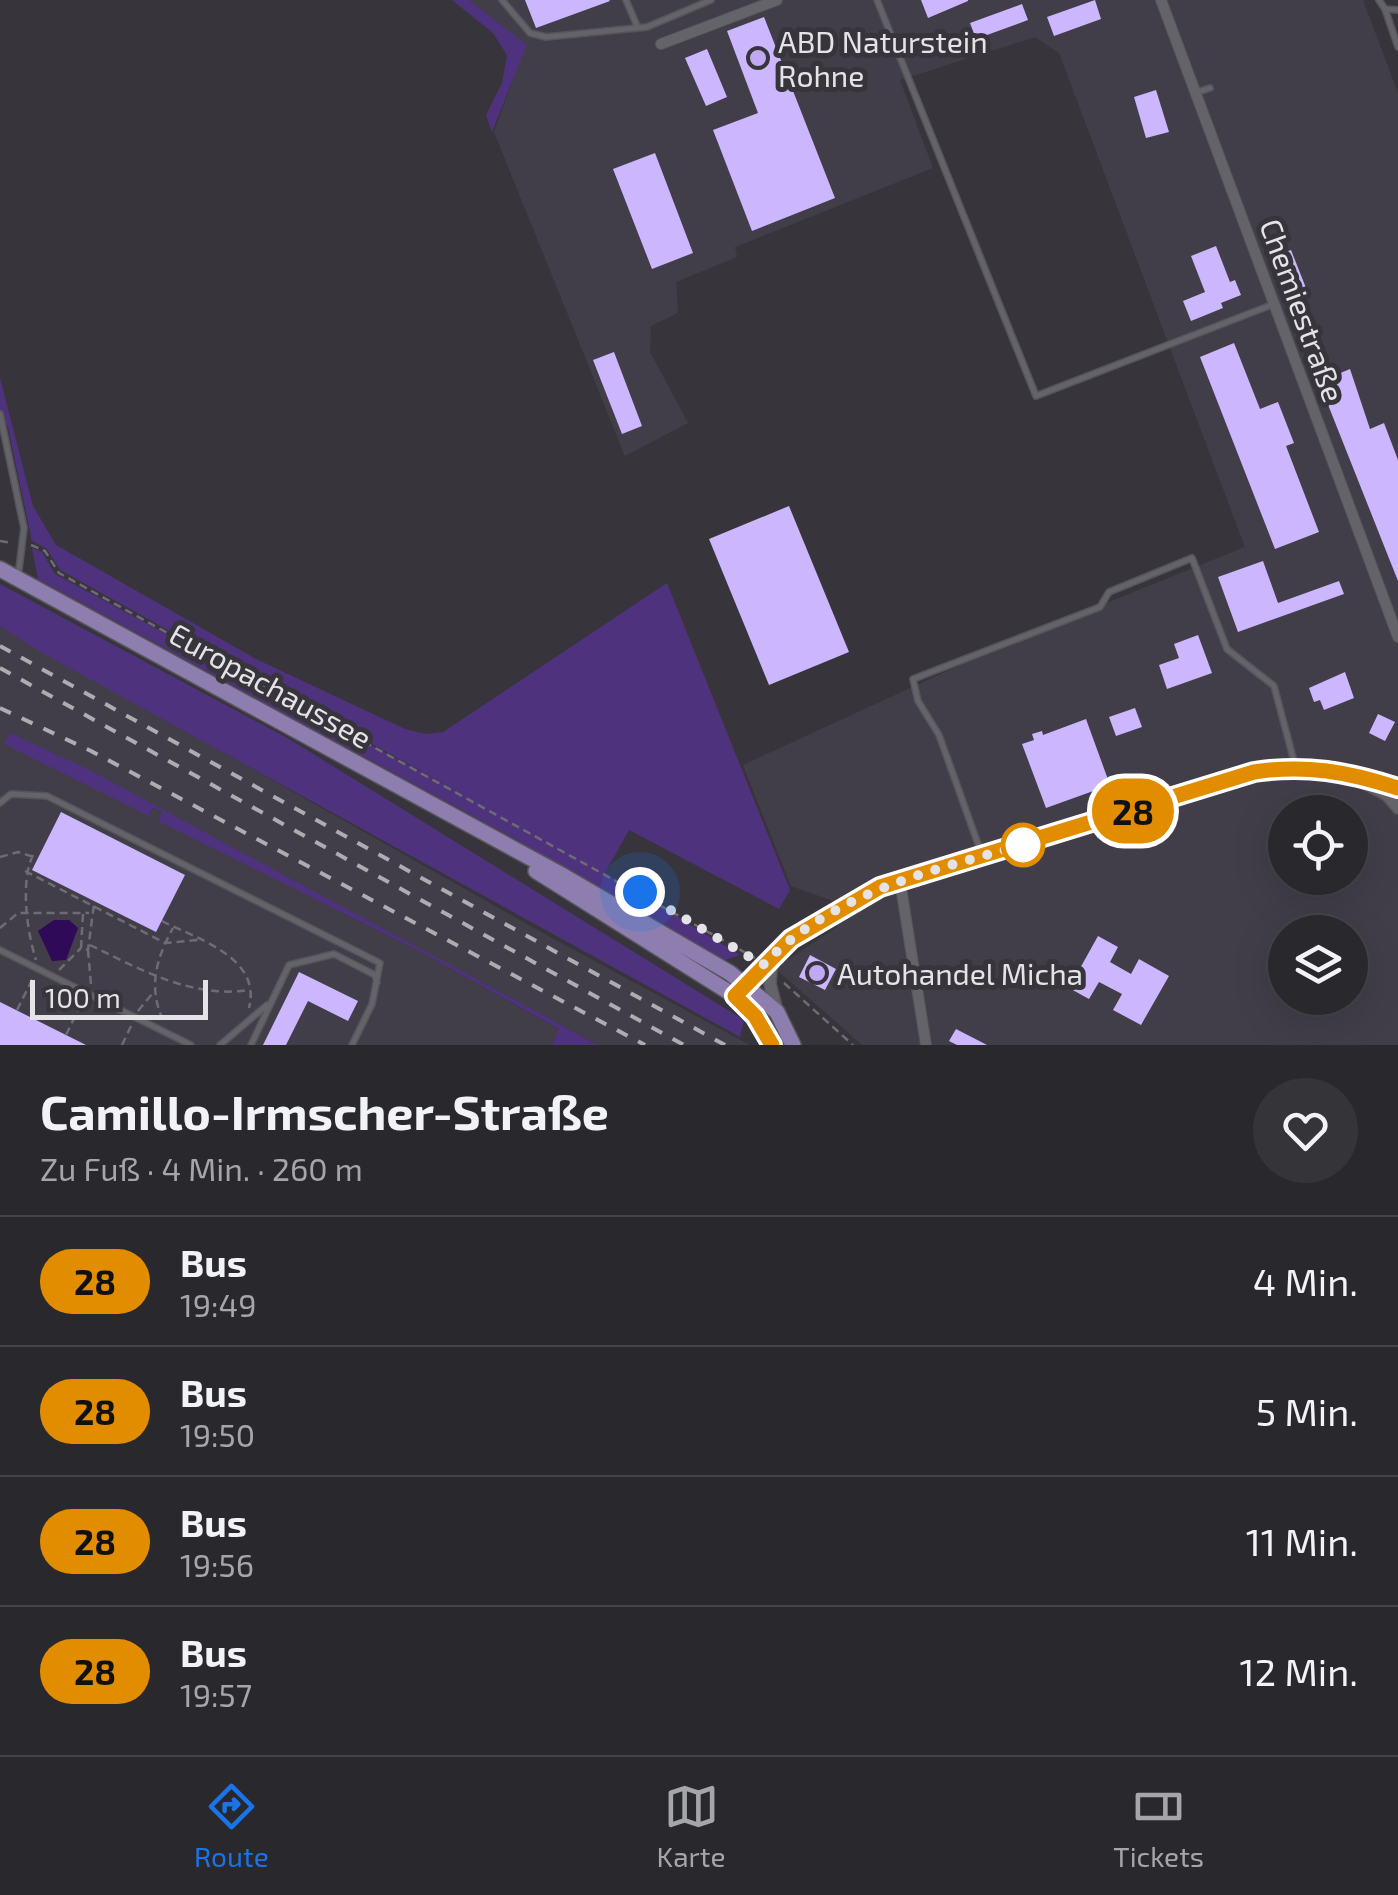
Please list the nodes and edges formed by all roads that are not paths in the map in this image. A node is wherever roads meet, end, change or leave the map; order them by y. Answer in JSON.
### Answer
{"nodes":[{"id":1,"x":502,"y":0,"type":"edge"},
{"id":2,"x":626,"y":0,"type":"edge"},
{"id":3,"x":711,"y":0,"type":"edge"},
{"id":4,"x":778,"y":0,"type":"edge"},
{"id":5,"x":876,"y":0,"type":"edge"},
{"id":6,"x":1161,"y":0,"type":"edge"},
{"id":7,"x":1379,"y":0,"type":"edge"},
{"id":8,"x":1385,"y":9,"type":"junction"},
{"id":9,"x":1398,"y":10,"type":"edge"},
{"id":10,"x":638,"y":28,"type":"junction"},
{"id":11,"x":1393,"y":33,"type":"junction"},
{"id":12,"x":1384,"y":36,"type":"dead end"},
{"id":13,"x":661,"y":44,"type":"dead end"},
{"id":14,"x":1398,"y":47,"type":"edge"},
{"id":15,"x":1210,"y":88,"type":"dead end"},
{"id":16,"x":1195,"y":92,"type":"junction"},
{"id":17,"x":1274,"y":304,"type":"junction"},
{"id":18,"x":0,"y":414,"type":"edge"},
{"id":19,"x":0,"y":569,"type":"edge"},
{"id":20,"x":18,"y":578,"type":"junction"},
{"id":21,"x":1398,"y":637,"type":"edge"},
{"id":22,"x":1296,"y":765,"type":"junction"},
{"id":23,"x":1356,"y":777,"type":"junction"},
{"id":24,"x":1398,"y":788,"type":"edge"},
{"id":25,"x":0,"y":803,"type":"edge"},
{"id":26,"x":1398,"y":808,"type":"edge"},
{"id":27,"x":983,"y":857,"type":"junction"},
{"id":28,"x":900,"y":881,"type":"junction"},
{"id":29,"x":0,"y":950,"type":"edge"},
{"id":30,"x":768,"y":964,"type":"junction"},
{"id":31,"x":378,"y":984,"type":"junction"},
{"id":32,"x":740,"y":990,"type":"junction"},
{"id":33,"x":272,"y":1000,"type":"junction"},
{"id":34,"x":777,"y":1012,"type":"junction"},
{"id":35,"x":791,"y":1041,"type":"edge"},
{"id":36,"x":191,"y":1045,"type":"edge"},
{"id":37,"x":220,"y":1045,"type":"edge"},
{"id":38,"x":252,"y":1045,"type":"edge"},
{"id":39,"x":352,"y":1045,"type":"edge"},
{"id":40,"x":772,"y":1045,"type":"edge"},
{"id":41,"x":926,"y":1045,"type":"edge"}],
"edges":[{"from":1,"to":10,"type":"lane"},
{"from":2,"to":10,"type":"lane"},
{"from":3,"to":10,"type":"lane"},
{"from":4,"to":13,"type":"street"},
{"from":5,"to":17,"type":"lane"},
{"from":6,"to":16,"type":"street","name":"Chemiestraße"},
{"from":7,"to":8,"type":"lane"},
{"from":8,"to":9,"type":"lane"},
{"from":8,"to":11,"type":"lane"},
{"from":11,"to":12,"type":"lane"},
{"from":11,"to":14,"type":"lane"},
{"from":15,"to":16,"type":"lane"},
{"from":16,"to":17,"type":"street","name":"Chemiestraße"},
{"from":17,"to":21,"type":"street","name":"Chemiestraße"},
{"from":18,"to":20,"type":"lane"},
{"from":19,"to":20,"type":"main road","name":"Europachaussee"},
{"from":20,"to":32,"type":"main road","name":"Europachaussee"},
{"from":22,"to":23,"type":"street"},
{"from":22,"to":27,"type":"street"},
{"from":22,"to":27,"type":"lane"},
{"from":23,"to":24,"type":"street"},
{"from":23,"to":26,"type":"street"},
{"from":25,"to":31,"type":"lane"},
{"from":27,"to":28,"type":"street"},
{"from":28,"to":30,"type":"street"},
{"from":28,"to":41,"type":"street"},
{"from":29,"to":36,"type":"lane"},
{"from":30,"to":32,"type":"street"},
{"from":30,"to":34,"type":"street"},
{"from":31,"to":33,"type":"lane"},
{"from":31,"to":39,"type":"lane"},
{"from":32,"to":34,"type":"main road","name":"Europachaussee"},
{"from":32,"to":40,"type":"main road","name":"Europachaussee"},
{"from":33,"to":37,"type":"lane"},
{"from":33,"to":38,"type":"lane"},
{"from":34,"to":35,"type":"main road","name":"Europachaussee"}]}
